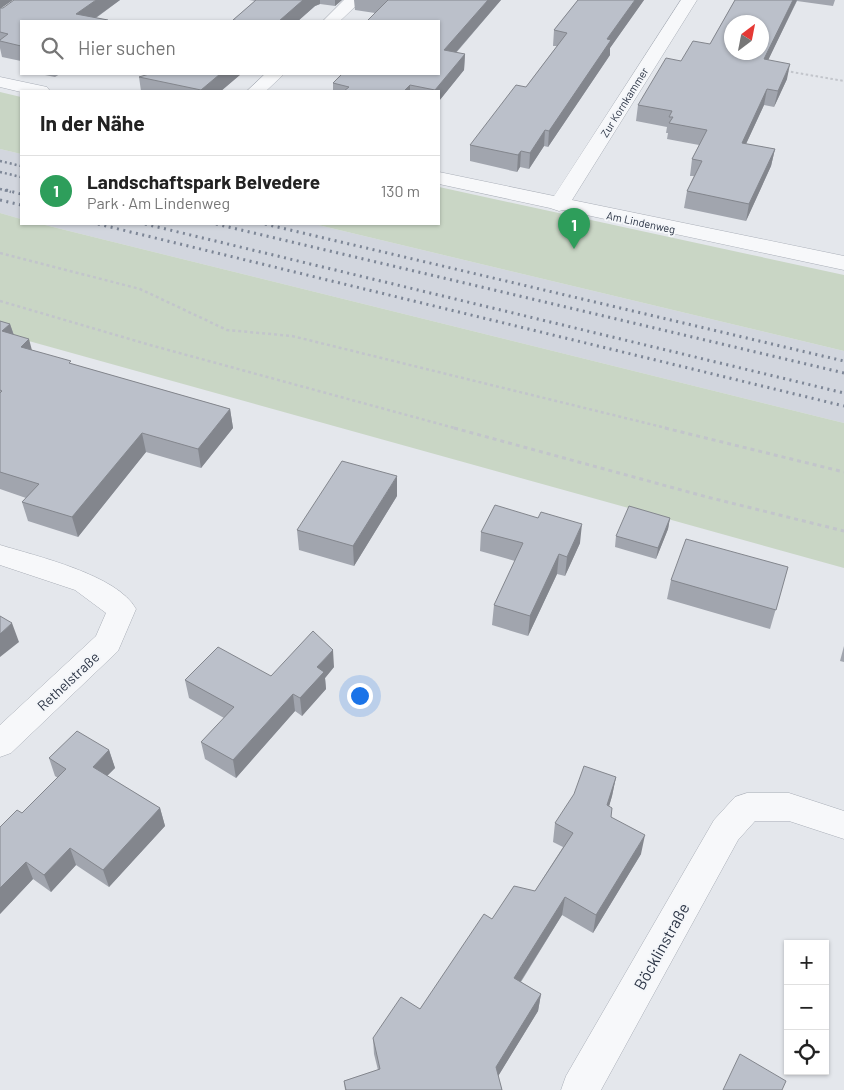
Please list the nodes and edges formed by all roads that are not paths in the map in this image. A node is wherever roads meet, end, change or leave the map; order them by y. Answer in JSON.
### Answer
{"nodes":[{"id":1,"x":354,"y":0,"type":"edge"},
{"id":2,"x":689,"y":0,"type":"edge"},
{"id":3,"x":332,"y":20,"type":"edge"},
{"id":4,"x":273,"y":75,"type":"edge"},
{"id":5,"x":0,"y":82,"type":"edge"},
{"id":6,"x":36,"y":90,"type":"edge"},
{"id":7,"x":257,"y":90,"type":"edge"},
{"id":8,"x":440,"y":178,"type":"edge"},
{"id":9,"x":559,"y":205,"type":"junction"},
{"id":10,"x":844,"y":264,"type":"edge"},
{"id":11,"x":0,"y":555,"type":"edge"},
{"id":12,"x":0,"y":744,"type":"edge"},
{"id":13,"x":844,"y":825,"type":"edge"},
{"id":14,"x":580,"y":1090,"type":"edge"}],
"edges":[{"from":1,"to":3,"type":"street"},
{"from":2,"to":9,"type":"street","name":"Zur Kornkammer"},
{"from":4,"to":7,"type":"street"},
{"from":5,"to":6,"type":"street"},
{"from":8,"to":9,"type":"street","name":"Am Lindenweg"},
{"from":9,"to":10,"type":"street","name":"Am Lindenweg"},
{"from":11,"to":12,"type":"street","name":"Rethelstraße"},
{"from":13,"to":14,"type":"street","name":"Böcklinstraße"}]}
